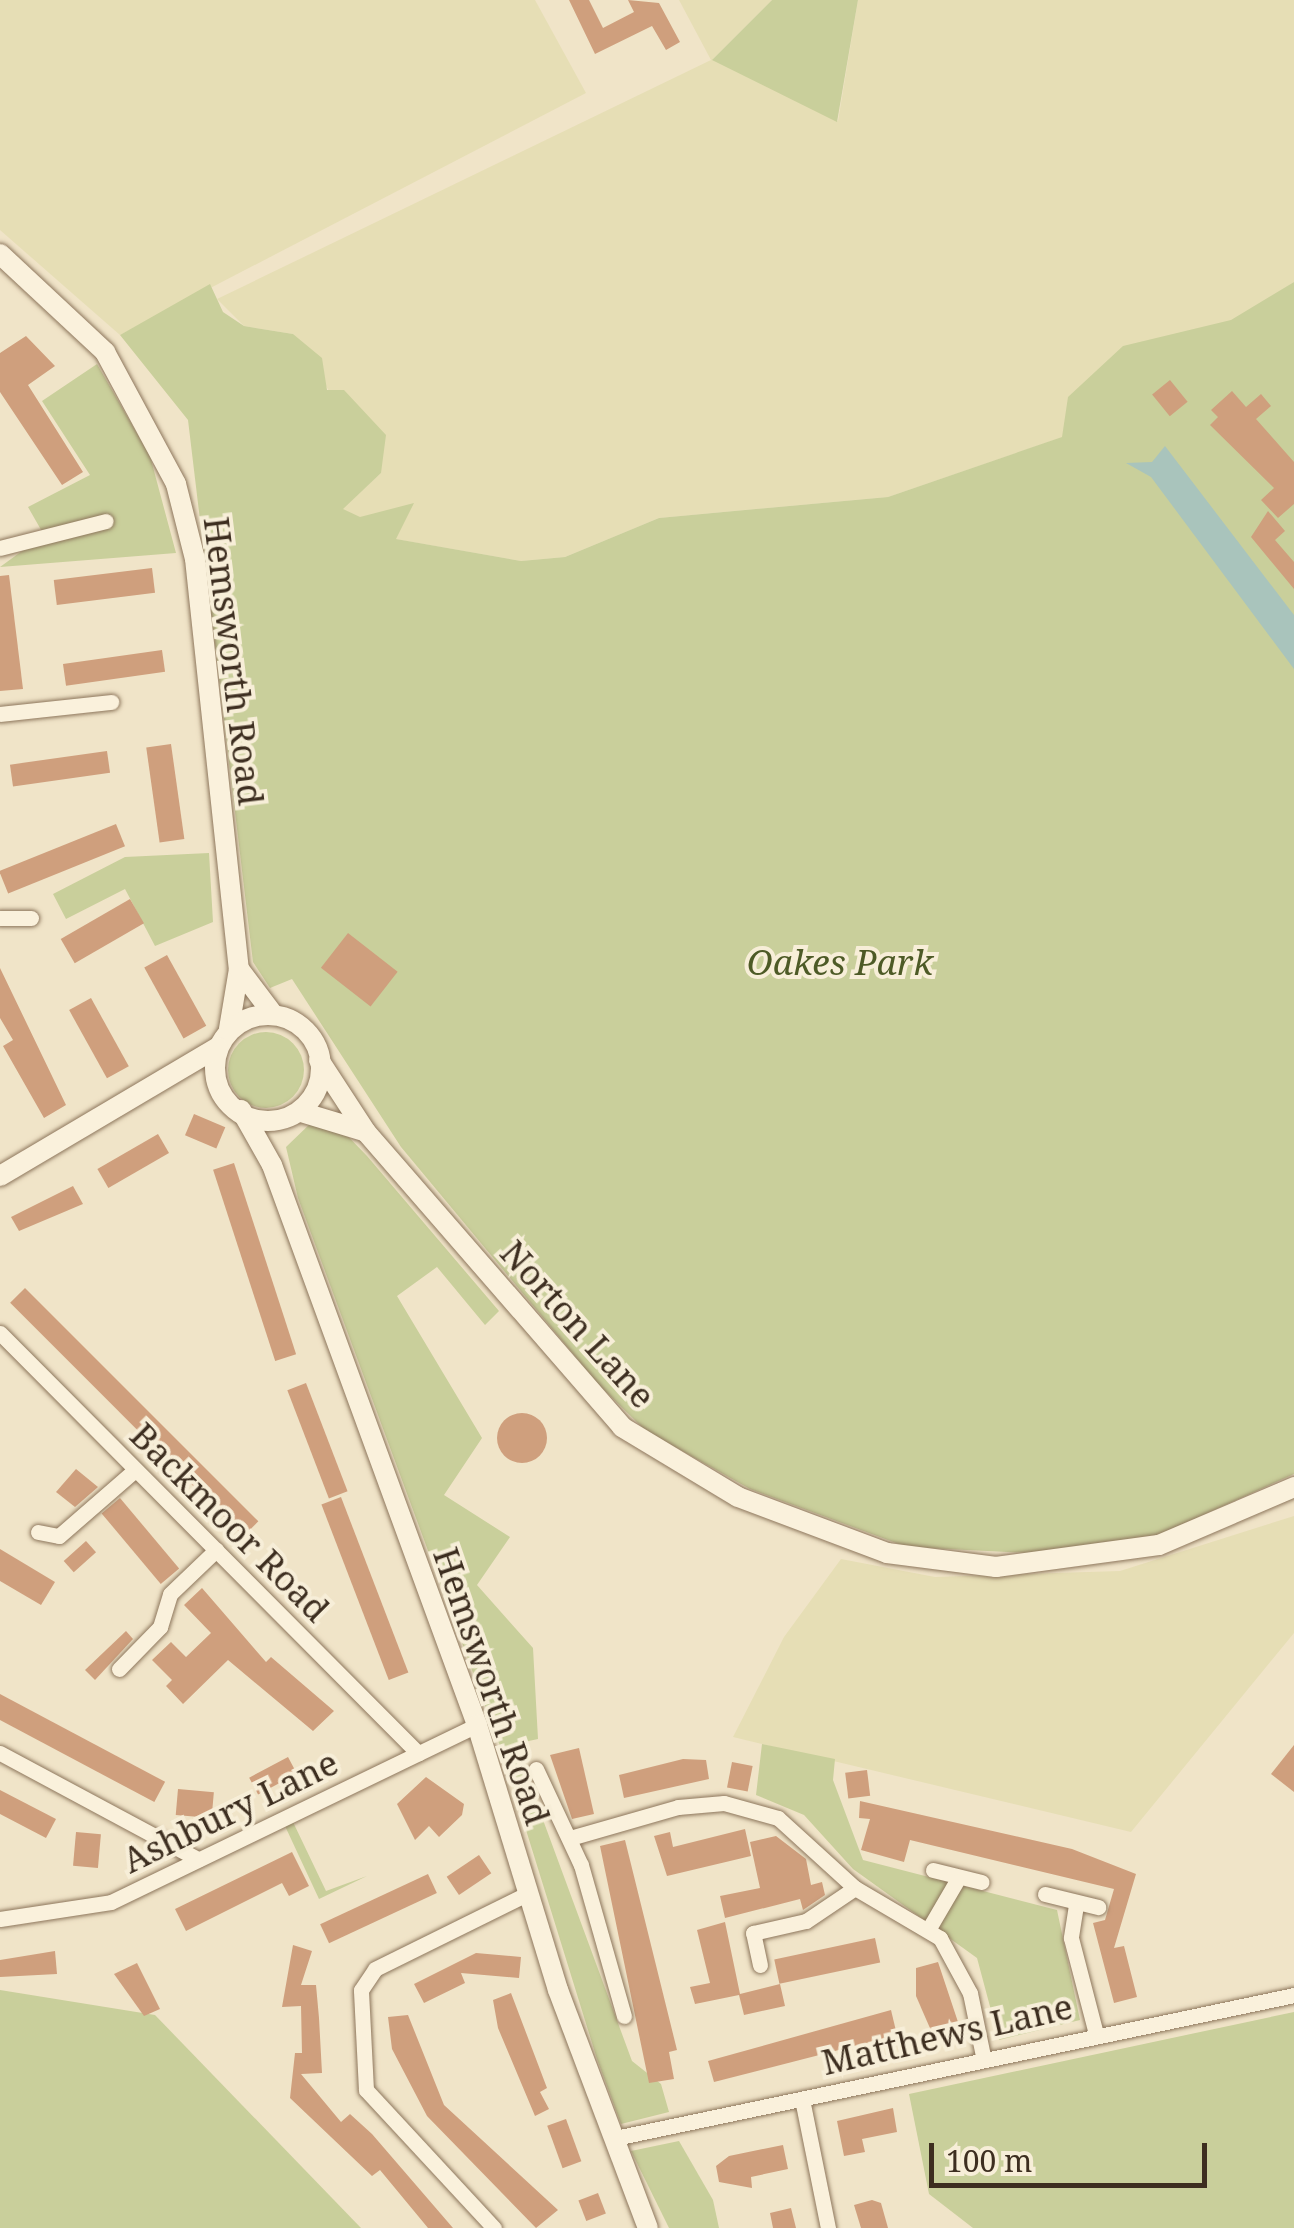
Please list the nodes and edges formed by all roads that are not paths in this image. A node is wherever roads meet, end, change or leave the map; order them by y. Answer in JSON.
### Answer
{"nodes":[{"id":1,"x":0,"y":254,"type":"edge"},
{"id":2,"x":106,"y":520,"type":"dead end"},
{"id":3,"x":0,"y":548,"type":"edge"},
{"id":4,"x":111,"y":702,"type":"dead end"},
{"id":5,"x":0,"y":714,"type":"edge"},
{"id":6,"x":0,"y":918,"type":"edge"},
{"id":7,"x":31,"y":918,"type":"dead end"},
{"id":8,"x":238,"y":969,"type":"junction"},
{"id":9,"x":273,"y":1014,"type":"junction"},
{"id":10,"x":223,"y":1038,"type":"junction"},
{"id":11,"x":319,"y":1060,"type":"junction"},
{"id":12,"x":178,"y":1077,"type":"junction"},
{"id":13,"x":224,"y":1091,"type":"junction"},
{"id":14,"x":241,"y":1110,"type":"junction"},
{"id":15,"x":294,"y":1116,"type":"junction"},
{"id":16,"x":366,"y":1132,"type":"junction"},
{"id":17,"x":272,"y":1165,"type":"junction"},
{"id":18,"x":0,"y":1176,"type":"edge"},
{"id":19,"x":0,"y":1333,"type":"edge"},
{"id":20,"x":135,"y":1470,"type":"junction"},
{"id":21,"x":1294,"y":1488,"type":"edge"},
{"id":22,"x":38,"y":1532,"type":"dead end"},
{"id":23,"x":216,"y":1550,"type":"junction"},
{"id":24,"x":119,"y":1669,"type":"dead end"},
{"id":25,"x":477,"y":1726,"type":"junction"},
{"id":26,"x":0,"y":1752,"type":"edge"},
{"id":27,"x":418,"y":1753,"type":"junction"},
{"id":28,"x":536,"y":1769,"type":"dead end"},
{"id":29,"x":570,"y":1838,"type":"junction"},
{"id":30,"x":198,"y":1859,"type":"junction"},
{"id":31,"x":932,"y":1870,"type":"dead end"},
{"id":32,"x":956,"y":1882,"type":"junction"},
{"id":33,"x":982,"y":1882,"type":"dead end"},
{"id":34,"x":855,"y":1888,"type":"junction"},
{"id":35,"x":526,"y":1894,"type":"junction"},
{"id":36,"x":1045,"y":1894,"type":"dead end"},
{"id":37,"x":1076,"y":1905,"type":"junction"},
{"id":38,"x":1098,"y":1907,"type":"dead end"},
{"id":39,"x":0,"y":1919,"type":"edge"},
{"id":40,"x":928,"y":1930,"type":"junction"},
{"id":41,"x":760,"y":1965,"type":"dead end"},
{"id":42,"x":1294,"y":1995,"type":"edge"},
{"id":43,"x":624,"y":2016,"type":"dead end"},
{"id":44,"x":1095,"y":2030,"type":"junction"},
{"id":45,"x":984,"y":2056,"type":"junction"},
{"id":46,"x":802,"y":2099,"type":"junction"},
{"id":47,"x":615,"y":2138,"type":"junction"},
{"id":48,"x":494,"y":2228,"type":"edge"},
{"id":49,"x":648,"y":2228,"type":"edge"},
{"id":50,"x":828,"y":2228,"type":"edge"}],
"edges":[{"from":1,"to":8,"type":"street","name":"Hemsworth Road"},
{"from":2,"to":3,"type":"street"},
{"from":4,"to":5,"type":"street"},
{"from":6,"to":7,"type":"street"},
{"from":8,"to":9,"type":"street"},
{"from":8,"to":10,"type":"street","name":"Hemsworth Road"},
{"from":9,"to":10,"type":"street"},
{"from":9,"to":11,"type":"street"},
{"from":10,"to":12,"type":"street"},
{"from":10,"to":13,"type":"street"},
{"from":11,"to":15,"type":"street"},
{"from":11,"to":16,"type":"street","name":"Norton Lane"},
{"from":12,"to":13,"type":"street"},
{"from":12,"to":18,"type":"street"},
{"from":13,"to":14,"type":"street"},
{"from":14,"to":15,"type":"street"},
{"from":14,"to":17,"type":"street","name":"Hemsworth Road"},
{"from":15,"to":16,"type":"street"},
{"from":15,"to":17,"type":"street"},
{"from":16,"to":21,"type":"street","name":"Norton Lane"},
{"from":17,"to":25,"type":"street","name":"Hemsworth Road"},
{"from":19,"to":20,"type":"street","name":"Backmoor Road"},
{"from":20,"to":22,"type":"street"},
{"from":20,"to":23,"type":"street","name":"Backmoor Road"},
{"from":23,"to":24,"type":"street"},
{"from":23,"to":27,"type":"street","name":"Backmoor Road"},
{"from":25,"to":27,"type":"street","name":"Ashbury Lane"},
{"from":25,"to":35,"type":"street","name":"Hemsworth Road"},
{"from":26,"to":30,"type":"street"},
{"from":27,"to":30,"type":"street","name":"Ashbury Lane"},
{"from":28,"to":29,"type":"street"},
{"from":29,"to":34,"type":"street"},
{"from":29,"to":43,"type":"street"},
{"from":30,"to":39,"type":"street","name":"Ashbury Lane"},
{"from":31,"to":32,"type":"street"},
{"from":32,"to":33,"type":"street"},
{"from":32,"to":40,"type":"street"},
{"from":34,"to":40,"type":"street"},
{"from":34,"to":41,"type":"street"},
{"from":35,"to":47,"type":"street","name":"Hemsworth Road"},
{"from":35,"to":48,"type":"street"},
{"from":36,"to":37,"type":"street"},
{"from":37,"to":38,"type":"street"},
{"from":37,"to":44,"type":"street"},
{"from":40,"to":45,"type":"street"},
{"from":42,"to":44,"type":"street","name":"Matthews Lane"},
{"from":44,"to":45,"type":"street","name":"Matthews Lane"},
{"from":45,"to":46,"type":"street","name":"Matthews Lane"},
{"from":46,"to":47,"type":"street","name":"Matthews Lane"},
{"from":46,"to":50,"type":"street"},
{"from":47,"to":49,"type":"street","name":"Hemsworth Road"}]}
